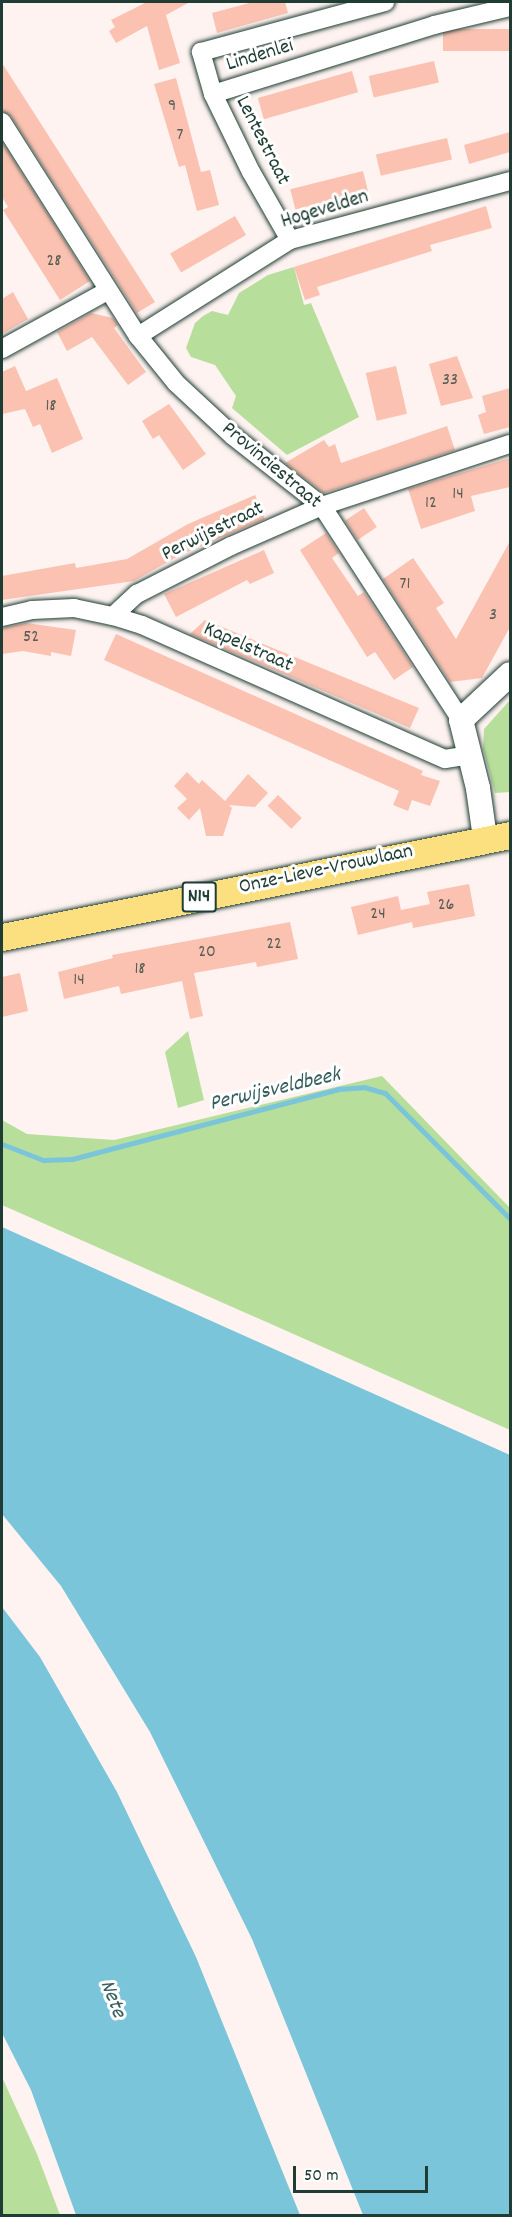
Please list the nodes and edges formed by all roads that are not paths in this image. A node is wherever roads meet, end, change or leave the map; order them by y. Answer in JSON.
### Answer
{"nodes":[{"id":1,"x":385,"y":2,"type":"edge"},
{"id":2,"x":510,"y":7,"type":"edge"},
{"id":3,"x":213,"y":94,"type":"junction"},
{"id":4,"x":2,"y":122,"type":"edge"},
{"id":5,"x":510,"y":181,"type":"edge"},
{"id":6,"x":290,"y":240,"type":"junction"},
{"id":7,"x":107,"y":291,"type":"junction"},
{"id":8,"x":138,"y":336,"type":"junction"},
{"id":9,"x":2,"y":349,"type":"edge"},
{"id":10,"x":510,"y":444,"type":"edge"},
{"id":11,"x":322,"y":506,"type":"junction"},
{"id":12,"x":113,"y":616,"type":"junction"},
{"id":13,"x":2,"y":617,"type":"edge"},
{"id":14,"x":510,"y":674,"type":"edge"},
{"id":15,"x":460,"y":720,"type":"junction"},
{"id":16,"x":469,"y":755,"type":"junction"},
{"id":17,"x":498,"y":836,"type":"edge"},
{"id":18,"x":2,"y":937,"type":"edge"}],
"edges":[{"from":1,"to":3,"type":"street","name":"Lindenlei"},
{"from":2,"to":3,"type":"street","name":"Lindenlei"},
{"from":3,"to":6,"type":"street","name":"Lentestraat"},
{"from":4,"to":7,"type":"street","name":"Provinciestraat"},
{"from":5,"to":6,"type":"street","name":"Hogevelden"},
{"from":6,"to":8,"type":"street","name":"Hogevelden"},
{"from":7,"to":8,"type":"street","name":"Provinciestraat"},
{"from":7,"to":9,"type":"street"},
{"from":8,"to":11,"type":"street","name":"Provinciestraat"},
{"from":10,"to":11,"type":"street","name":"Perwijsstraat"},
{"from":11,"to":12,"type":"street","name":"Perwijsstraat"},
{"from":11,"to":15,"type":"street","name":"Provinciestraat"},
{"from":12,"to":13,"type":"street","name":"Kapelstraat"},
{"from":12,"to":16,"type":"street","name":"Kapelstraat"},
{"from":14,"to":15,"type":"street"},
{"from":15,"to":16,"type":"street","name":"Provinciestraat"},
{"from":16,"to":17,"type":"street","name":"Provinciestraat"},
{"from":17,"to":18,"type":"main road","name":"Onze-Lieve-Vrouwlaan","number":"N14"}]}
